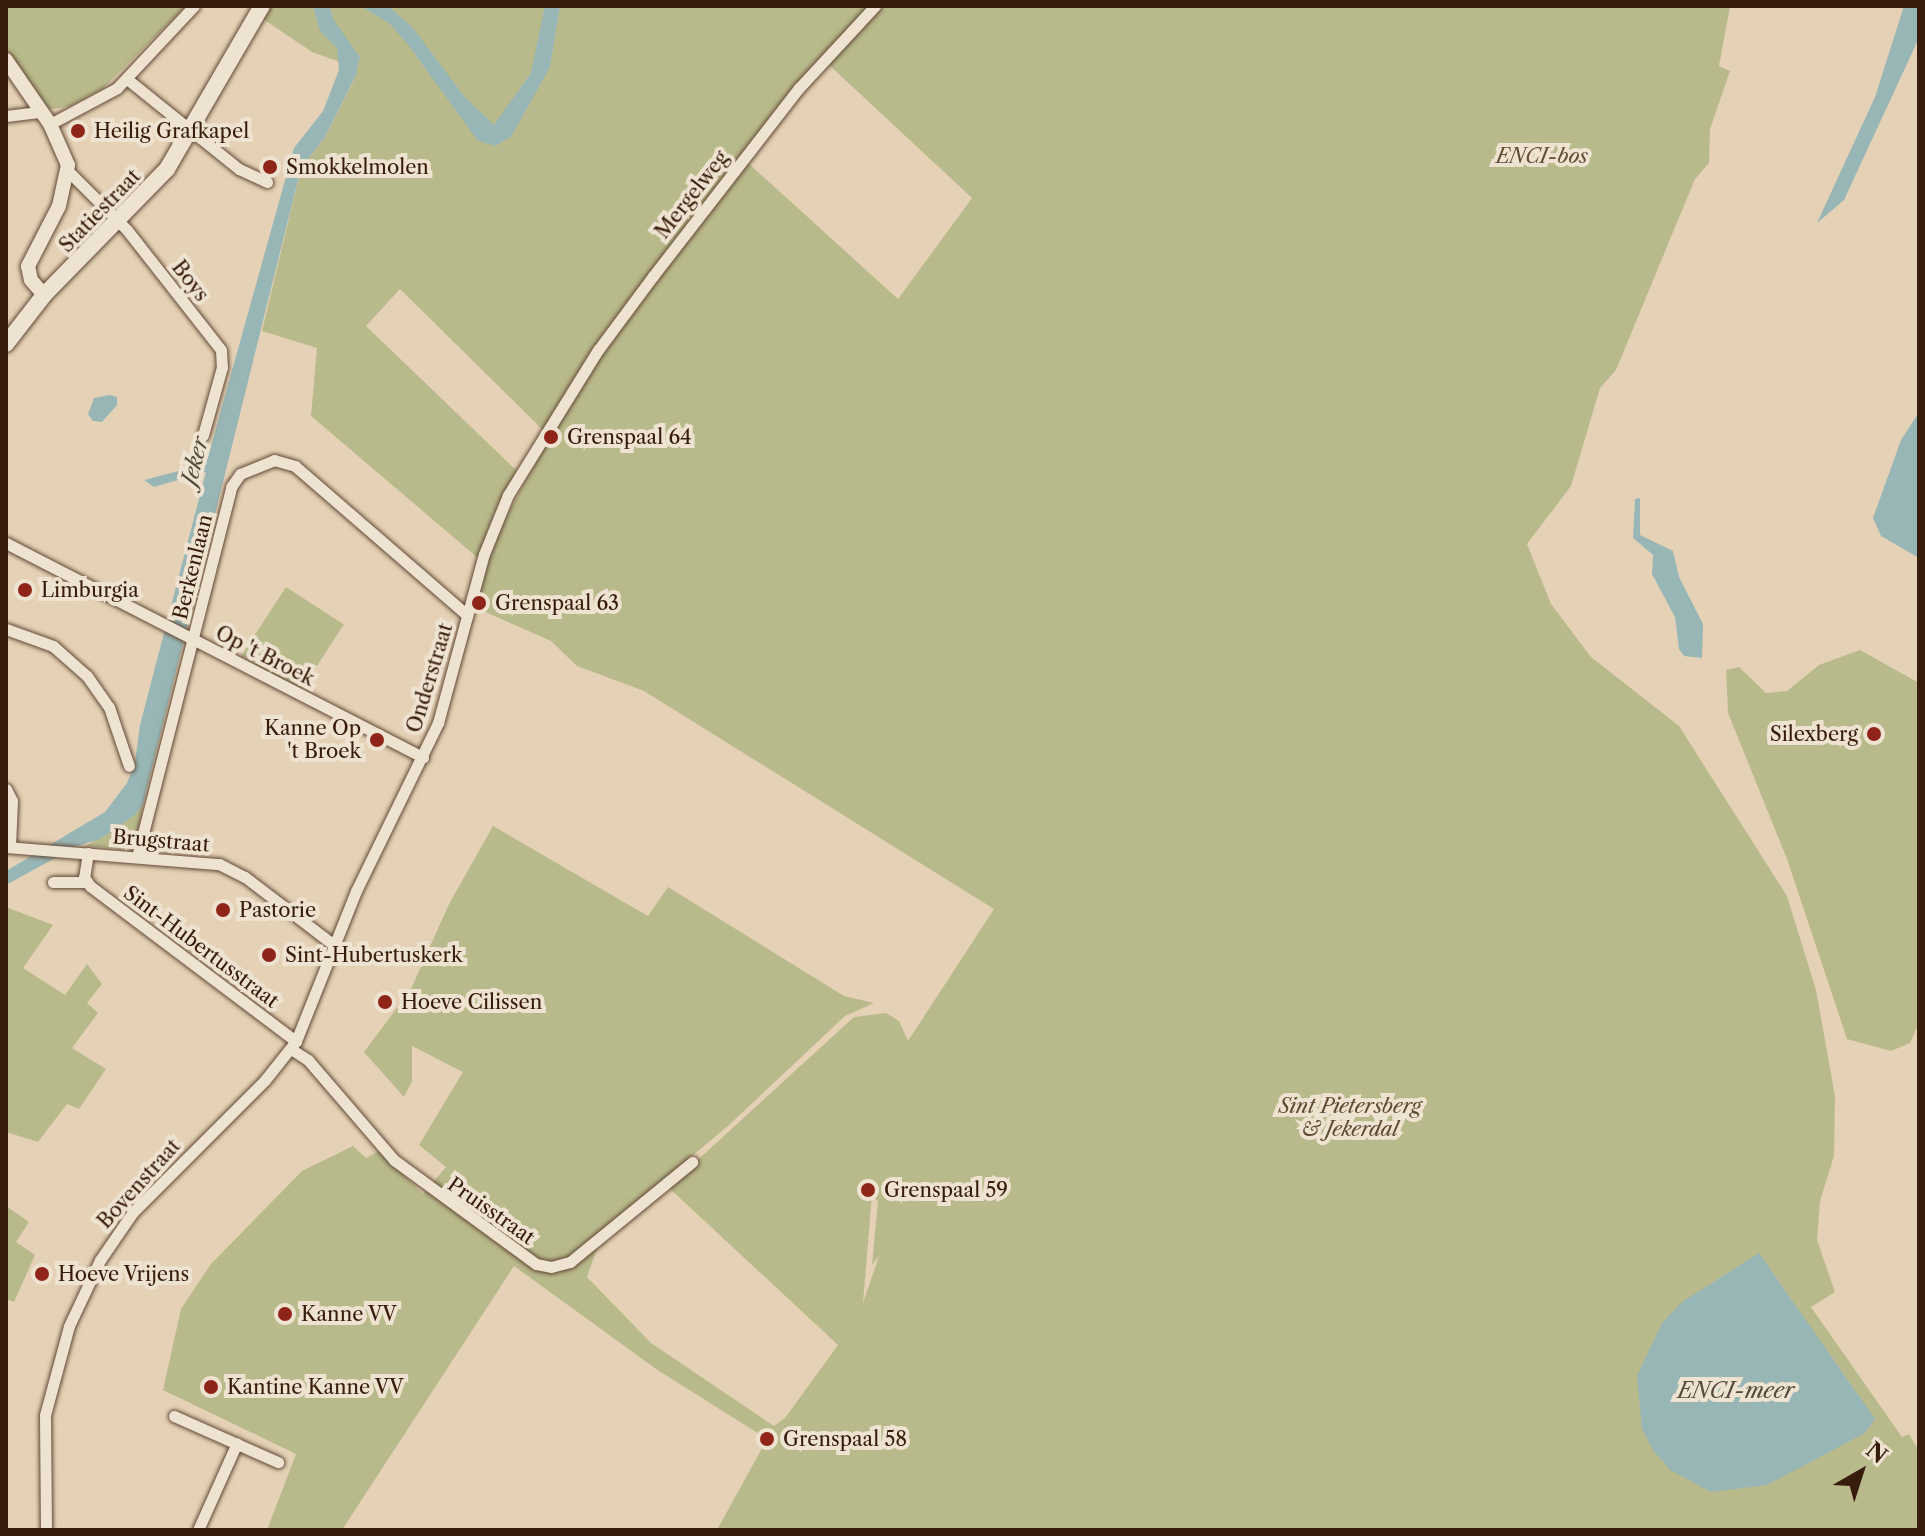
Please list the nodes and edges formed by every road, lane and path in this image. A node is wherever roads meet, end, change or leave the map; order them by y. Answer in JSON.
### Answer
{"nodes":[{"id":1,"x":194,"y":6,"type":"edge"},
{"id":2,"x":875,"y":6,"type":"edge"},
{"id":3,"x":259,"y":10,"type":"edge"},
{"id":4,"x":6,"y":60,"type":"edge"},
{"id":5,"x":127,"y":79,"type":"junction"},
{"id":6,"x":6,"y":116,"type":"edge"},
{"id":7,"x":46,"y":118,"type":"junction"},
{"id":8,"x":191,"y":134,"type":"junction"},
{"id":9,"x":69,"y":172,"type":"junction"},
{"id":10,"x":267,"y":182,"type":"dead end"},
{"id":11,"x":120,"y":222,"type":"junction"},
{"id":12,"x":44,"y":295,"type":"junction"},
{"id":13,"x":6,"y":344,"type":"edge"},
{"id":14,"x":554,"y":420,"type":"joint"},
{"id":15,"x":203,"y":435,"type":"dead end"},
{"id":16,"x":6,"y":543,"type":"edge"},
{"id":17,"x":467,"y":615,"type":"junction"},
{"id":18,"x":6,"y":629,"type":"edge"},
{"id":19,"x":191,"y":638,"type":"junction"},
{"id":20,"x":423,"y":757,"type":"junction"},
{"id":21,"x":129,"y":766,"type":"dead end"},
{"id":22,"x":6,"y":789,"type":"edge"},
{"id":23,"x":8,"y":847,"type":"edge"},
{"id":24,"x":88,"y":853,"type":"junction"},
{"id":25,"x":137,"y":857,"type":"junction"},
{"id":26,"x":53,"y":882,"type":"dead end"},
{"id":27,"x":85,"y":882,"type":"junction"},
{"id":28,"x":334,"y":945,"type":"junction"},
{"id":29,"x":293,"y":1045,"type":"junction"},
{"id":30,"x":692,"y":1162,"type":"dead end"},
{"id":31,"x":174,"y":1416,"type":"dead end"},
{"id":32,"x":237,"y":1443,"type":"junction"},
{"id":33,"x":278,"y":1462,"type":"dead end"},
{"id":34,"x":46,"y":1530,"type":"edge"},
{"id":35,"x":198,"y":1530,"type":"edge"}],
"edges":[{"from":1,"to":5,"type":"street"},
{"from":2,"to":14,"type":"street","name":"Mergelweg"},
{"from":3,"to":8,"type":"main road","name":"Statiestraat"},
{"from":4,"to":7,"type":"street"},
{"from":5,"to":7,"type":"street"},
{"from":5,"to":8,"type":"street"},
{"from":6,"to":7,"type":"street"},
{"from":7,"to":9,"type":"street"},
{"from":8,"to":10,"type":"street"},
{"from":8,"to":11,"type":"main road","name":"Statiestraat"},
{"from":9,"to":11,"type":"street","name":"Boys"},
{"from":9,"to":12,"type":"street"},
{"from":11,"to":12,"type":"main road","name":"Statiestraat"},
{"from":11,"to":15,"type":"street","name":"Boys"},
{"from":12,"to":13,"type":"main road","name":"Statiestraat"},
{"from":14,"to":17,"type":"street","name":"Onderstraat"},
{"from":16,"to":19,"type":"street","name":"Op 't Broek"},
{"from":17,"to":19,"type":"street","name":"Berkenlaan"},
{"from":17,"to":20,"type":"street","name":"Onderstraat"},
{"from":18,"to":21,"type":"street"},
{"from":19,"to":20,"type":"street","name":"Op 't Broek"},
{"from":19,"to":25,"type":"street","name":"Berkenlaan"},
{"from":20,"to":28,"type":"street","name":"Onderstraat"},
{"from":22,"to":23,"type":"street"},
{"from":23,"to":24,"type":"street","name":"Brugstraat"},
{"from":24,"to":25,"type":"street","name":"Brugstraat"},
{"from":24,"to":27,"type":"street"},
{"from":25,"to":28,"type":"street","name":"Brugstraat"},
{"from":26,"to":27,"type":"street"},
{"from":27,"to":29,"type":"street","name":"Sint-Hubertusstraat"},
{"from":28,"to":29,"type":"street","name":"Bovenstraat"},
{"from":29,"to":30,"type":"street","name":"Pruisstraat"},
{"from":29,"to":34,"type":"street","name":"Bovenstraat"},
{"from":31,"to":32,"type":"street"},
{"from":32,"to":33,"type":"street"},
{"from":32,"to":35,"type":"street"}]}
